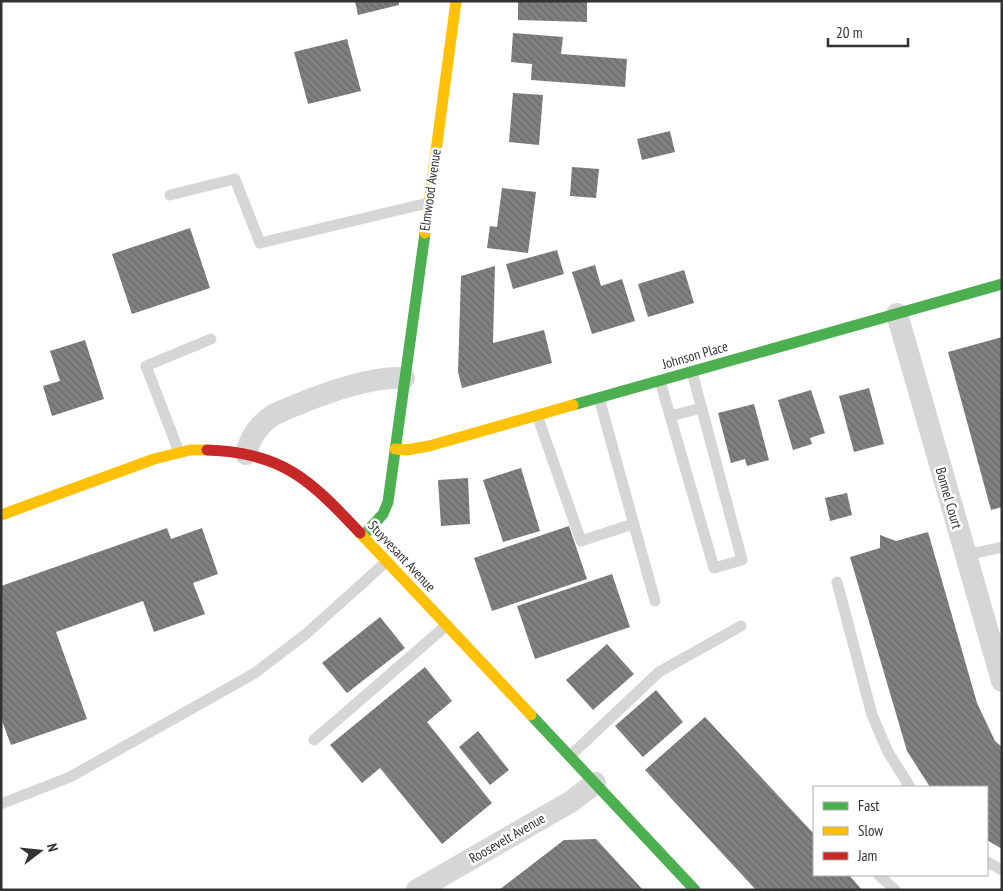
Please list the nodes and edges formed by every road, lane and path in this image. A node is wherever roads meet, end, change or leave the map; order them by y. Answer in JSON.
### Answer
{"nodes":[{"id":1,"x":456,"y":1,"type":"edge"},
{"id":2,"x":170,"y":195,"type":"dead end"},
{"id":3,"x":428,"y":202,"type":"junction"},
{"id":4,"x":1002,"y":284,"type":"edge"},
{"id":5,"x":897,"y":314,"type":"junction"},
{"id":6,"x":212,"y":339,"type":"dead end"},
{"id":7,"x":692,"y":372,"type":"junction"},
{"id":8,"x":404,"y":378,"type":"junction"},
{"id":9,"x":660,"y":381,"type":"junction"},
{"id":10,"x":599,"y":398,"type":"junction"},
{"id":11,"x":702,"y":408,"type":"junction"},
{"id":12,"x":537,"y":415,"type":"junction"},
{"id":13,"x":670,"y":416,"type":"junction"},
{"id":14,"x":395,"y":449,"type":"junction"},
{"id":15,"x":179,"y":452,"type":"junction"},
{"id":16,"x":246,"y":454,"type":"junction"},
{"id":17,"x":1,"y":515,"type":"edge"},
{"id":18,"x":633,"y":524,"type":"junction"},
{"id":19,"x":363,"y":536,"type":"junction"},
{"id":20,"x":1002,"y":547,"type":"edge"},
{"id":21,"x":966,"y":555,"type":"junction"},
{"id":22,"x":386,"y":562,"type":"junction"},
{"id":23,"x":837,"y":582,"type":"dead end"},
{"id":24,"x":655,"y":601,"type":"dead end"},
{"id":25,"x":447,"y":625,"type":"junction"},
{"id":26,"x":741,"y":626,"type":"dead end"},
{"id":27,"x":1002,"y":681,"type":"edge"},
{"id":28,"x":314,"y":740,"type":"dead end"},
{"id":29,"x":570,"y":756,"type":"junction"},
{"id":30,"x":594,"y":783,"type":"junction"},
{"id":31,"x":909,"y":786,"type":"edge"},
{"id":32,"x":1,"y":804,"type":"edge"},
{"id":33,"x":988,"y":863,"type":"edge"},
{"id":34,"x":1002,"y":870,"type":"edge"},
{"id":35,"x":880,"y":876,"type":"edge"},
{"id":36,"x":416,"y":890,"type":"edge"},
{"id":37,"x":695,"y":890,"type":"edge"},
{"id":38,"x":895,"y":890,"type":"edge"}],
"edges":[{"from":1,"to":3,"type":"street","name":"Elmwood Avenue"},
{"from":2,"to":3,"type":"lane"},
{"from":3,"to":8,"type":"street","name":"Elmwood Avenue"},
{"from":4,"to":5,"type":"street","name":"Johnson Place"},
{"from":5,"to":7,"type":"street","name":"Johnson Place"},
{"from":5,"to":21,"type":"street","name":"Bonnel Court"},
{"from":6,"to":15,"type":"lane"},
{"from":7,"to":9,"type":"street","name":"Johnson Place"},
{"from":7,"to":11,"type":"lane"},
{"from":8,"to":14,"type":"street","name":"Elmwood Avenue"},
{"from":8,"to":16,"type":"street"},
{"from":9,"to":10,"type":"street","name":"Johnson Place"},
{"from":9,"to":13,"type":"lane"},
{"from":10,"to":12,"type":"street","name":"Johnson Place"},
{"from":10,"to":18,"type":"lane"},
{"from":11,"to":13,"type":"lane"},
{"from":11,"to":13,"type":"lane"},
{"from":12,"to":14,"type":"street","name":"Johnson Place"},
{"from":12,"to":18,"type":"lane"},
{"from":14,"to":19,"type":"street","name":"Elmwood Avenue"},
{"from":15,"to":16,"type":"street","name":"Stuyvesant Avenue"},
{"from":15,"to":17,"type":"street","name":"Stuyvesant Avenue"},
{"from":16,"to":19,"type":"street","name":"Stuyvesant Avenue"},
{"from":18,"to":24,"type":"lane"},
{"from":19,"to":22,"type":"street","name":"Stuyvesant Avenue"},
{"from":20,"to":21,"type":"lane"},
{"from":21,"to":27,"type":"street","name":"Bonnel Court"},
{"from":22,"to":25,"type":"street","name":"Stuyvesant Avenue"},
{"from":22,"to":32,"type":"lane"},
{"from":23,"to":31,"type":"lane"},
{"from":25,"to":28,"type":"lane"},
{"from":25,"to":29,"type":"street","name":"Stuyvesant Avenue"},
{"from":26,"to":29,"type":"lane"},
{"from":29,"to":30,"type":"street","name":"Stuyvesant Avenue"},
{"from":30,"to":36,"type":"street","name":"Roosevelt Avenue"},
{"from":30,"to":37,"type":"street","name":"Stuyvesant Avenue"},
{"from":33,"to":34,"type":"lane"},
{"from":35,"to":38,"type":"lane"}]}
